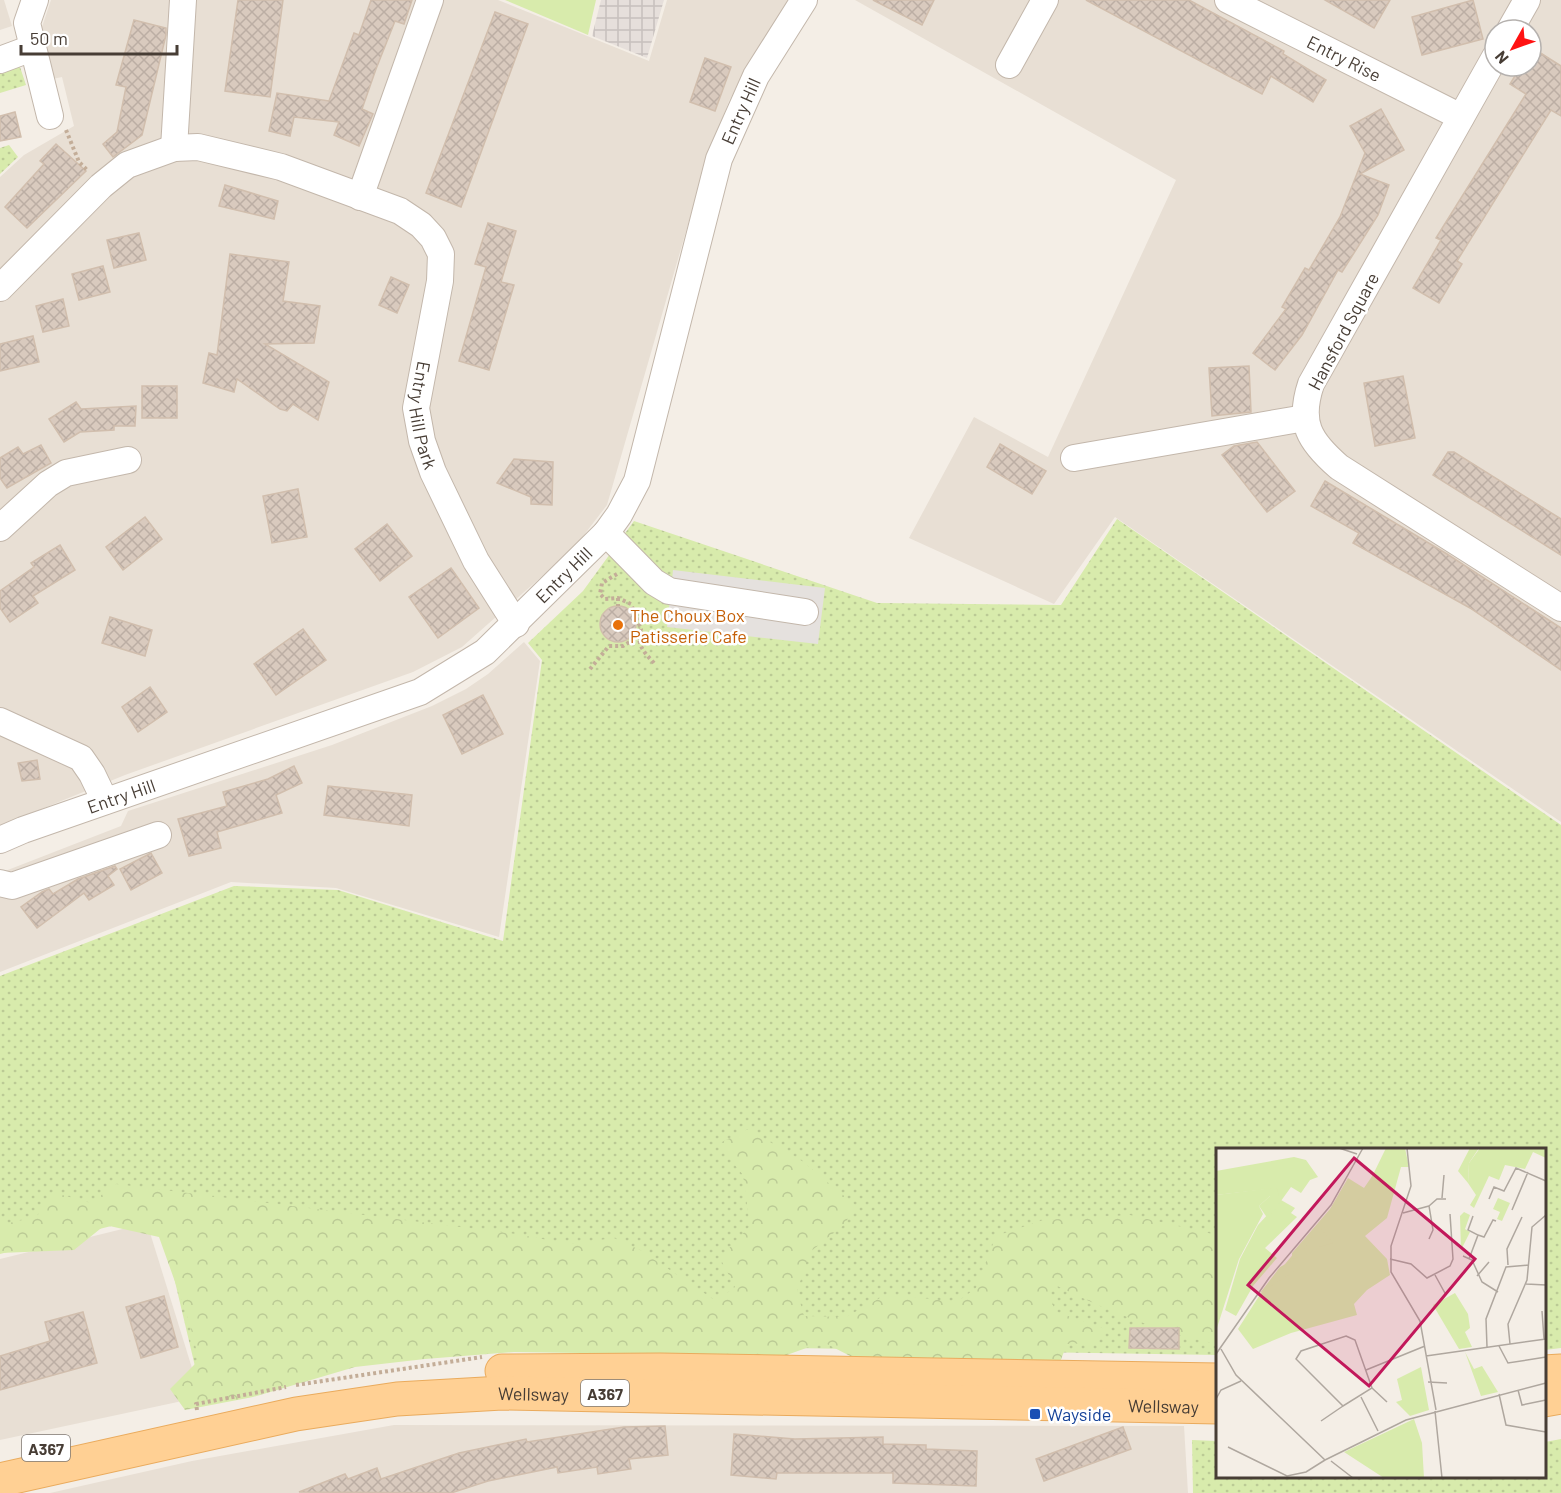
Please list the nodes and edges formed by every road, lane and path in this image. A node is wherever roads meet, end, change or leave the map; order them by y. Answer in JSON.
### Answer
{"nodes":[{"id":1,"x":35,"y":0,"type":"edge"},
{"id":2,"x":183,"y":0,"type":"edge"},
{"id":3,"x":430,"y":0,"type":"edge"},
{"id":4,"x":804,"y":0,"type":"edge"},
{"id":5,"x":1045,"y":0,"type":"edge"},
{"id":6,"x":1228,"y":0,"type":"edge"},
{"id":7,"x":1527,"y":0,"type":"edge"},
{"id":8,"x":1517,"y":18,"type":"edge"},
{"id":9,"x":32,"y":48,"type":"junction"},
{"id":10,"x":0,"y":60,"type":"edge"},
{"id":11,"x":1009,"y":65,"type":"dead end"},
{"id":12,"x":1483,"y":78,"type":"edge"},
{"id":13,"x":50,"y":116,"type":"joint"},
{"id":14,"x":1461,"y":117,"type":"junction"},
{"id":15,"x":174,"y":148,"type":"junction"},
{"id":16,"x":89,"y":172,"type":"dead end"},
{"id":17,"x":360,"y":197,"type":"junction"},
{"id":18,"x":0,"y":288,"type":"edge"},
{"id":19,"x":1305,"y":418,"type":"junction"},
{"id":20,"x":1074,"y":458,"type":"dead end"},
{"id":21,"x":128,"y":460,"type":"dead end"},
{"id":22,"x":0,"y":528,"type":"edge"},
{"id":23,"x":606,"y":533,"type":"junction"},
{"id":24,"x":629,"y":557,"type":"junction"},
{"id":25,"x":618,"y":598,"type":"junction"},
{"id":26,"x":618,"y":606,"type":"dead end"},
{"id":27,"x":1561,"y":608,"type":"edge"},
{"id":28,"x":805,"y":612,"type":"dead end"},
{"id":29,"x":516,"y":624,"type":"junction"},
{"id":30,"x":638,"y":637,"type":"junction"},
{"id":31,"x":654,"y":663,"type":"dead end"},
{"id":32,"x":590,"y":669,"type":"dead end"},
{"id":33,"x":0,"y":721,"type":"edge"},
{"id":34,"x":105,"y":801,"type":"junction"},
{"id":35,"x":158,"y":835,"type":"dead end"},
{"id":36,"x":0,"y":840,"type":"edge"},
{"id":37,"x":0,"y":883,"type":"edge"},
{"id":38,"x":1561,"y":1371,"type":"edge"},
{"id":39,"x":1546,"y":1372,"type":"edge"},
{"id":40,"x":1216,"y":1380,"type":"edge"},
{"id":41,"x":1561,"y":1397,"type":"edge"},
{"id":42,"x":1546,"y":1400,"type":"edge"},
{"id":43,"x":1216,"y":1407,"type":"edge"},
{"id":44,"x":0,"y":1459,"type":"edge"},
{"id":45,"x":0,"y":1480,"type":"edge"}],
"edges":[{"from":1,"to":9,"type":"street"},
{"from":2,"to":15,"type":"street"},
{"from":3,"to":17,"type":"street"},
{"from":4,"to":23,"type":"street","name":"Entry Hill"},
{"from":5,"to":11,"type":"street"},
{"from":6,"to":14,"type":"street","name":"Entry Rise"},
{"from":7,"to":8,"type":"street"},
{"from":9,"to":10,"type":"street"},
{"from":9,"to":13,"type":"street"},
{"from":12,"to":14,"type":"street","name":"Hansford Square"},
{"from":13,"to":16,"type":"path"},
{"from":14,"to":19,"type":"street","name":"Hansford Square"},
{"from":15,"to":17,"type":"street","name":"Entry Hill Park"},
{"from":15,"to":18,"type":"street","name":"Entry Hill Park"},
{"from":17,"to":29,"type":"street","name":"Entry Hill Park"},
{"from":19,"to":20,"type":"street"},
{"from":19,"to":27,"type":"street"},
{"from":21,"to":22,"type":"street"},
{"from":23,"to":24,"type":"street"},
{"from":23,"to":29,"type":"street","name":"Entry Hill"},
{"from":24,"to":25,"type":"path"},
{"from":24,"to":28,"type":"street"},
{"from":25,"to":26,"type":"path"},
{"from":25,"to":30,"type":"path"},
{"from":29,"to":34,"type":"street","name":"Entry Hill"},
{"from":30,"to":31,"type":"path"},
{"from":30,"to":32,"type":"path"},
{"from":33,"to":34,"type":"street"},
{"from":34,"to":36,"type":"street","name":"Entry Hill"},
{"from":35,"to":37,"type":"street"},
{"from":38,"to":39,"type":"main road"},
{"from":40,"to":44,"type":"main road","name":"Wellsway","number":"A367"},
{"from":41,"to":42,"type":"main road"},
{"from":43,"to":45,"type":"main road","name":"Wellsway","number":"A367"}]}
